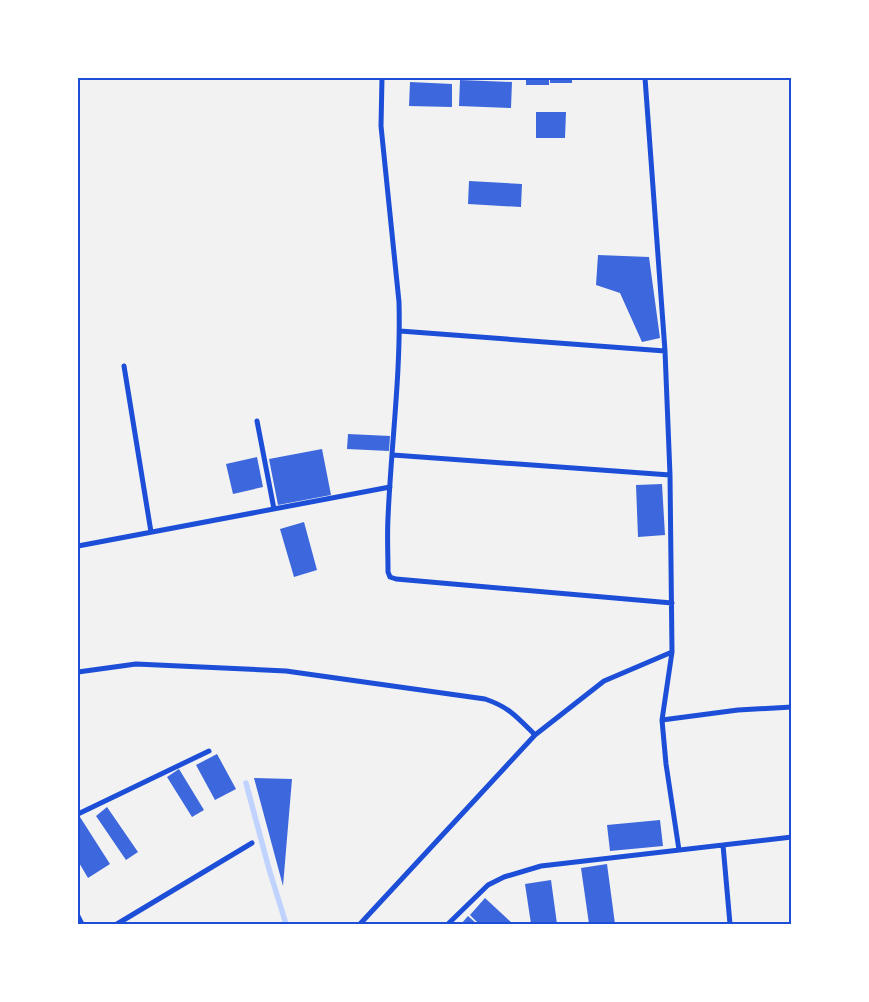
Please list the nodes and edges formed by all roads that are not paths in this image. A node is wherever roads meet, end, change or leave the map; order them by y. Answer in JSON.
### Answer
{"nodes":[{"id":1,"x":382,"y":78,"type":"edge"},
{"id":2,"x":645,"y":78,"type":"edge"},
{"id":3,"x":400,"y":331,"type":"junction"},
{"id":4,"x":665,"y":351,"type":"junction"},
{"id":5,"x":124,"y":366,"type":"dead end"},
{"id":6,"x":257,"y":420,"type":"dead end"},
{"id":7,"x":393,"y":455,"type":"junction"},
{"id":8,"x":670,"y":475,"type":"junction"},
{"id":9,"x":390,"y":487,"type":"junction"},
{"id":10,"x":274,"y":509,"type":"junction"},
{"id":11,"x":151,"y":532,"type":"junction"},
{"id":12,"x":78,"y":546,"type":"edge"},
{"id":13,"x":672,"y":603,"type":"junction"},
{"id":14,"x":672,"y":652,"type":"junction"},
{"id":15,"x":78,"y":672,"type":"edge"},
{"id":16,"x":792,"y":707,"type":"edge"},
{"id":17,"x":662,"y":720,"type":"junction"},
{"id":18,"x":535,"y":735,"type":"junction"},
{"id":19,"x":209,"y":751,"type":"dead end"},
{"id":20,"x":78,"y":814,"type":"edge"},
{"id":21,"x":792,"y":837,"type":"edge"},
{"id":22,"x":252,"y":843,"type":"dead end"},
{"id":23,"x":723,"y":845,"type":"junction"},
{"id":24,"x":679,"y":850,"type":"junction"},
{"id":25,"x":78,"y":916,"type":"edge"},
{"id":26,"x":82,"y":924,"type":"edge"},
{"id":27,"x":117,"y":924,"type":"edge"},
{"id":28,"x":360,"y":924,"type":"edge"},
{"id":29,"x":448,"y":924,"type":"edge"},
{"id":30,"x":730,"y":924,"type":"edge"}],
"edges":[{"from":1,"to":3,"type":"street"},
{"from":2,"to":4,"type":"street"},
{"from":3,"to":4,"type":"street"},
{"from":3,"to":7,"type":"street"},
{"from":4,"to":8,"type":"street"},
{"from":5,"to":11,"type":"street"},
{"from":6,"to":10,"type":"street"},
{"from":7,"to":8,"type":"street"},
{"from":7,"to":9,"type":"street"},
{"from":8,"to":13,"type":"street"},
{"from":9,"to":10,"type":"street"},
{"from":9,"to":13,"type":"street"},
{"from":10,"to":11,"type":"street"},
{"from":11,"to":12,"type":"street"},
{"from":13,"to":14,"type":"street"},
{"from":14,"to":17,"type":"street"},
{"from":14,"to":18,"type":"street"},
{"from":15,"to":18,"type":"street"},
{"from":16,"to":17,"type":"street"},
{"from":17,"to":24,"type":"street"},
{"from":18,"to":28,"type":"street"},
{"from":19,"to":20,"type":"street"},
{"from":21,"to":23,"type":"street"},
{"from":22,"to":27,"type":"street"},
{"from":23,"to":24,"type":"street"},
{"from":23,"to":30,"type":"street"},
{"from":24,"to":29,"type":"street"},
{"from":25,"to":26,"type":"street"}]}
